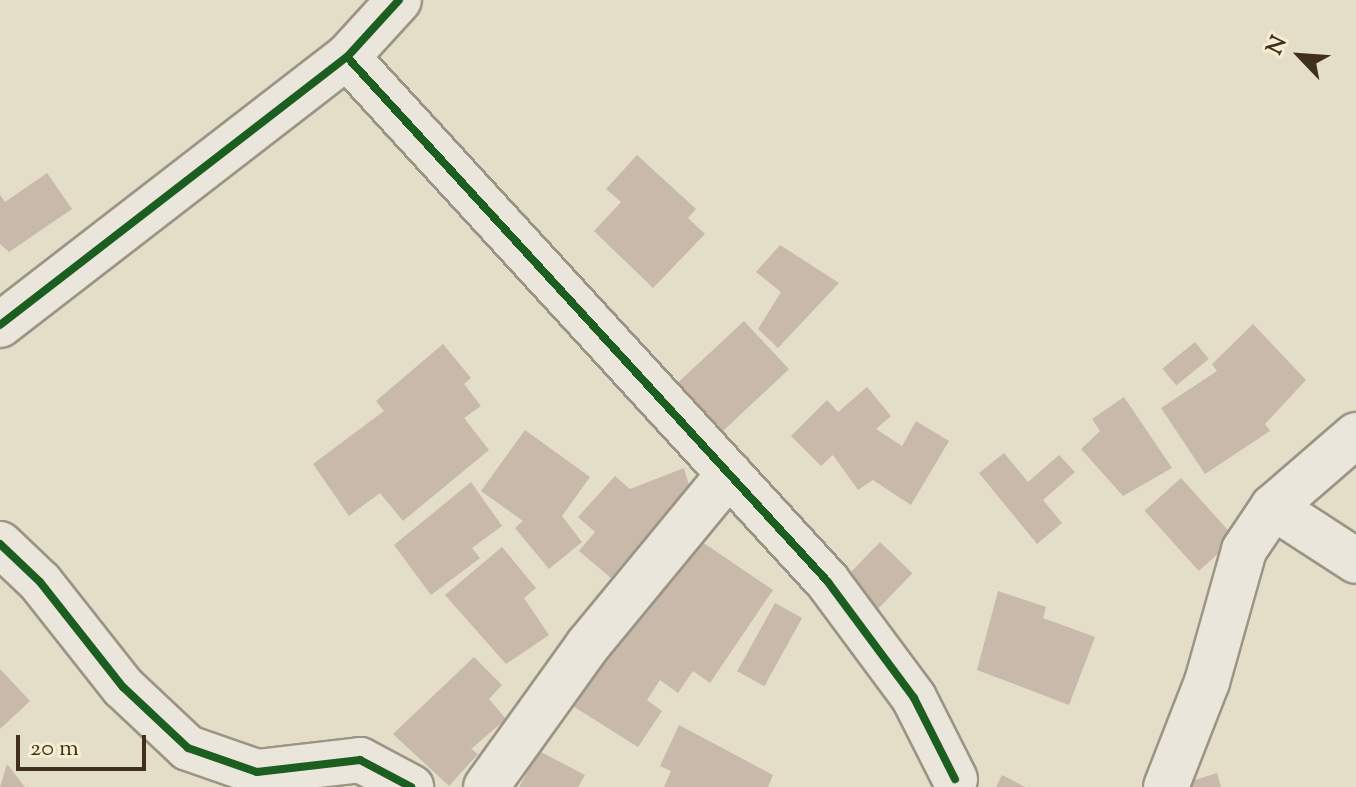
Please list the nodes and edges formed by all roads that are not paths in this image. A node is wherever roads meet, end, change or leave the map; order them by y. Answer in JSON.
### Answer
{"nodes":[{"id":1,"x":399,"y":0,"type":"edge"},
{"id":2,"x":347,"y":57,"type":"junction"},
{"id":3,"x":0,"y":325,"type":"edge"},
{"id":4,"x":1356,"y":435,"type":"edge"},
{"id":5,"x":729,"y":474,"type":"junction"},
{"id":6,"x":1273,"y":507,"type":"junction"},
{"id":7,"x":0,"y":544,"type":"edge"},
{"id":8,"x":1356,"y":561,"type":"edge"},
{"id":9,"x":955,"y":779,"type":"dead end"},
{"id":10,"x":411,"y":787,"type":"edge"},
{"id":11,"x":486,"y":787,"type":"edge"},
{"id":12,"x":1166,"y":787,"type":"edge"}],
"edges":[{"from":1,"to":2,"type":"street"},
{"from":2,"to":3,"type":"street"},
{"from":2,"to":5,"type":"street"},
{"from":4,"to":6,"type":"street"},
{"from":5,"to":9,"type":"street"},
{"from":5,"to":11,"type":"street"},
{"from":6,"to":8,"type":"street"},
{"from":6,"to":12,"type":"street"},
{"from":7,"to":10,"type":"street"}]}
